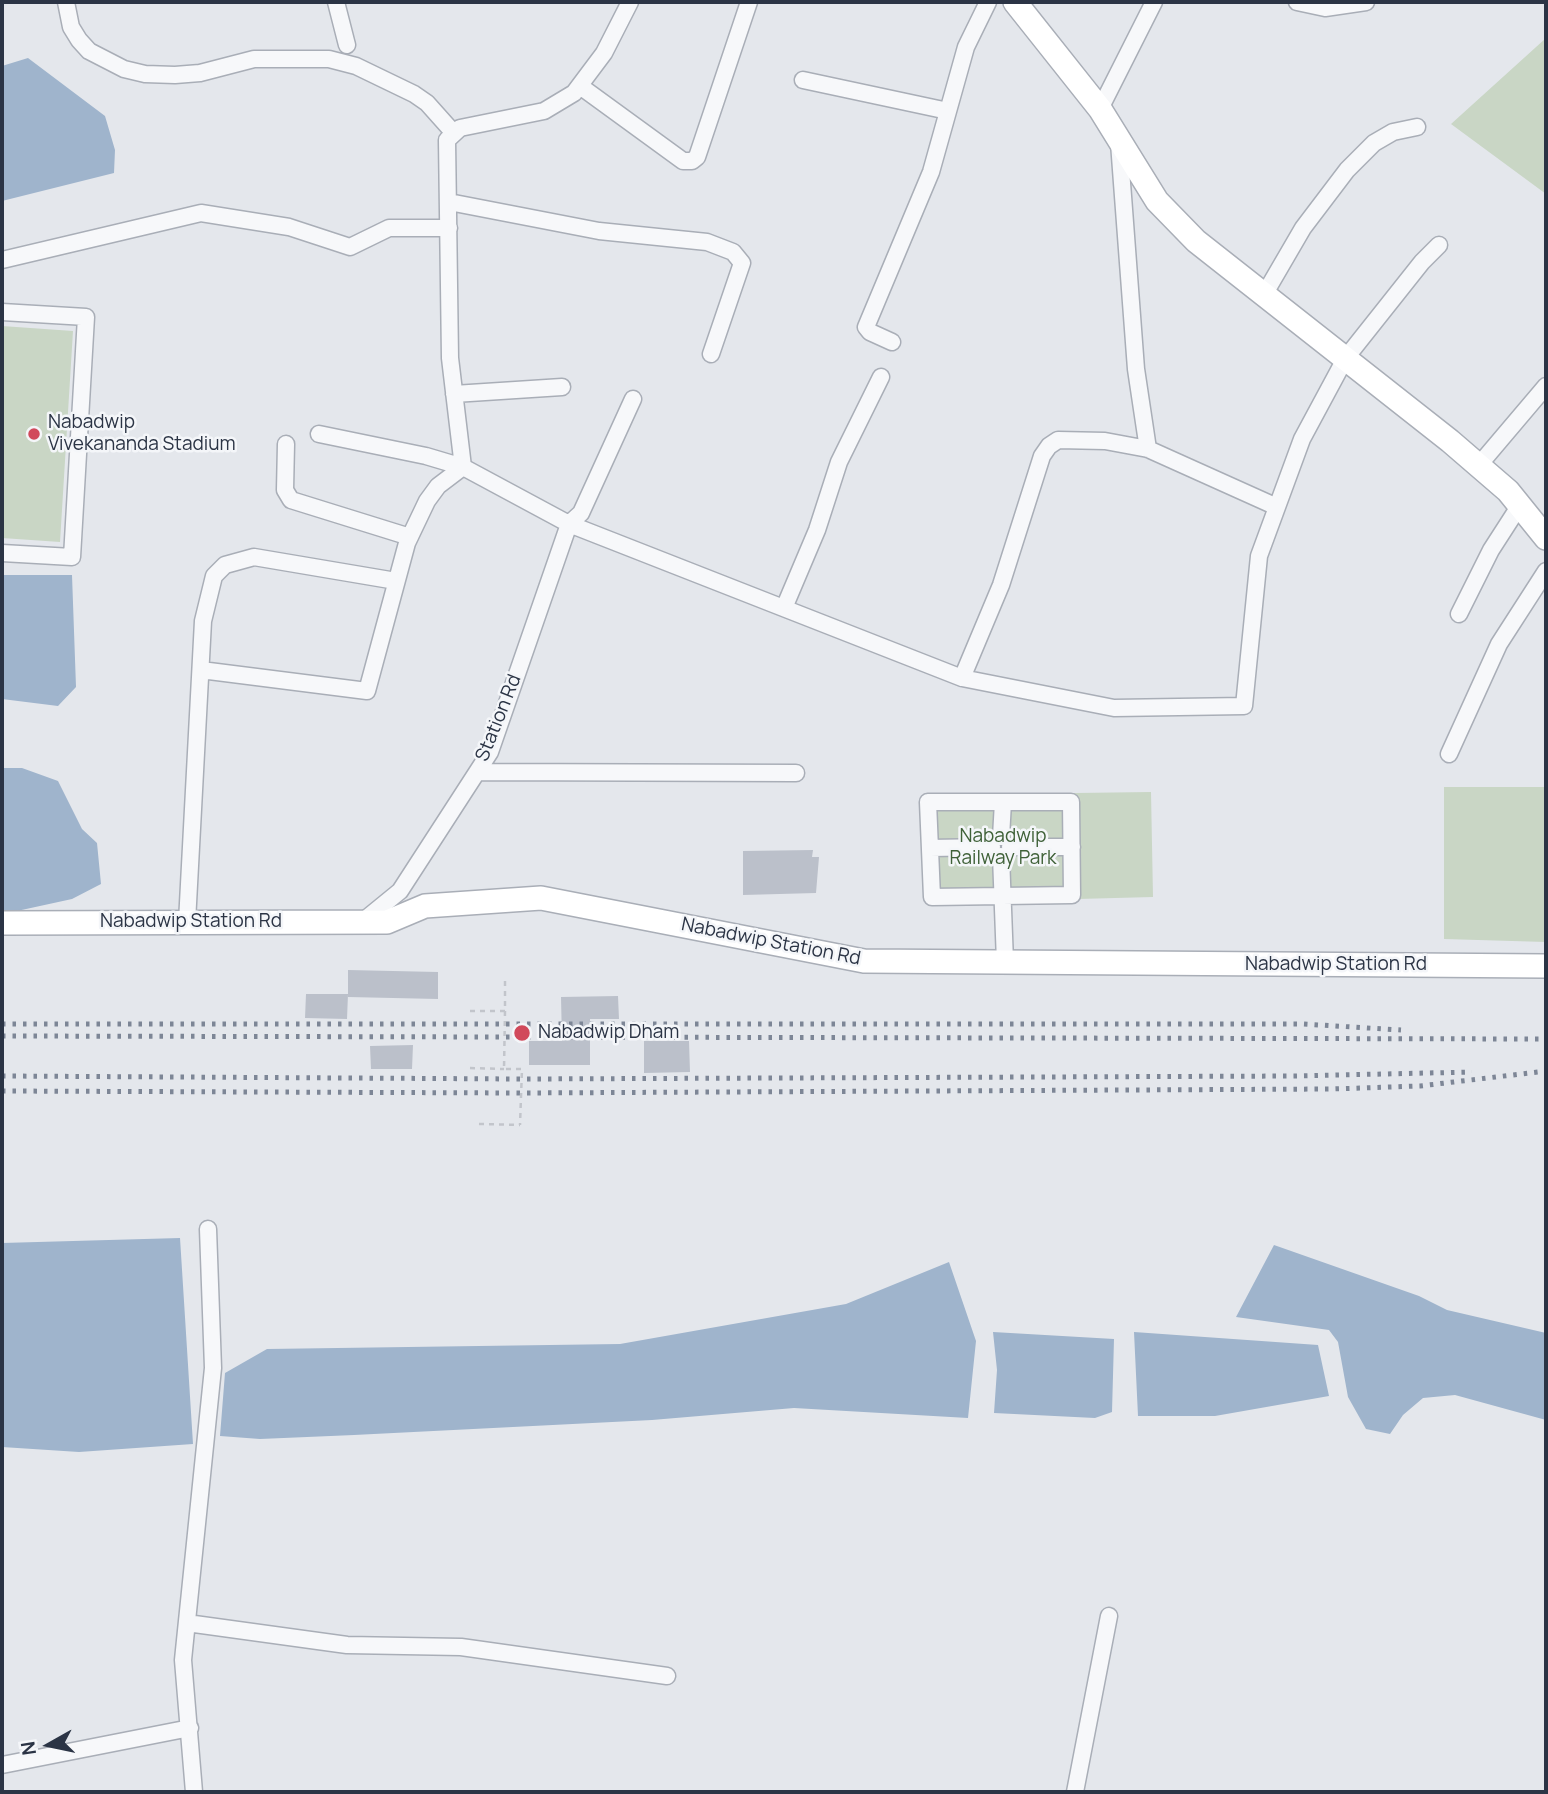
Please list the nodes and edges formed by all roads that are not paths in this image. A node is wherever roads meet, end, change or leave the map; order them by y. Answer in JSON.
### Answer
{"nodes":[{"id":1,"x":66,"y":2,"type":"edge"},
{"id":2,"x":336,"y":2,"type":"edge"},
{"id":3,"x":611,"y":2,"type":"edge"},
{"id":4,"x":749,"y":2,"type":"edge"},
{"id":5,"x":988,"y":2,"type":"edge"},
{"id":6,"x":1015,"y":2,"type":"edge"},
{"id":7,"x":1154,"y":2,"type":"edge"},
{"id":8,"x":1297,"y":2,"type":"edge"},
{"id":9,"x":1366,"y":2,"type":"edge"},
{"id":10,"x":628,"y":6,"type":"edge"},
{"id":11,"x":347,"y":45,"type":"dead end"},
{"id":12,"x":803,"y":80,"type":"dead end"},
{"id":13,"x":580,"y":86,"type":"junction"},
{"id":14,"x":1100,"y":109,"type":"junction"},
{"id":15,"x":948,"y":111,"type":"junction"},
{"id":16,"x":1417,"y":127,"type":"dead end"},
{"id":17,"x":452,"y":131,"type":"junction"},
{"id":18,"x":1119,"y":141,"type":"junction"},
{"id":19,"x":449,"y":202,"type":"junction"},
{"id":20,"x":449,"y":228,"type":"junction"},
{"id":21,"x":1439,"y":245,"type":"dead end"},
{"id":22,"x":2,"y":260,"type":"edge"},
{"id":23,"x":1264,"y":295,"type":"junction"},
{"id":24,"x":2,"y":312,"type":"edge"},
{"id":25,"x":892,"y":342,"type":"dead end"},
{"id":26,"x":711,"y":354,"type":"dead end"},
{"id":27,"x":1345,"y":359,"type":"junction"},
{"id":28,"x":881,"y":377,"type":"dead end"},
{"id":29,"x":1546,"y":386,"type":"edge"},
{"id":30,"x":562,"y":387,"type":"dead end"},
{"id":31,"x":454,"y":394,"type":"junction"},
{"id":32,"x":633,"y":399,"type":"dead end"},
{"id":33,"x":318,"y":434,"type":"dead end"},
{"id":34,"x":286,"y":443,"type":"dead end"},
{"id":35,"x":1148,"y":449,"type":"junction"},
{"id":36,"x":1479,"y":466,"type":"junction"},
{"id":37,"x":463,"y":467,"type":"junction"},
{"id":38,"x":1520,"y":505,"type":"junction"},
{"id":39,"x":1277,"y":508,"type":"junction"},
{"id":40,"x":569,"y":523,"type":"junction"},
{"id":41,"x":410,"y":537,"type":"junction"},
{"id":42,"x":1546,"y":538,"type":"edge"},
{"id":43,"x":2,"y":553,"type":"edge"},
{"id":44,"x":1546,"y":571,"type":"edge"},
{"id":45,"x":396,"y":581,"type":"junction"},
{"id":46,"x":784,"y":608,"type":"junction"},
{"id":47,"x":1459,"y":614,"type":"dead end"},
{"id":48,"x":201,"y":670,"type":"junction"},
{"id":49,"x":961,"y":678,"type":"junction"},
{"id":50,"x":1449,"y":754,"type":"dead end"},
{"id":51,"x":477,"y":772,"type":"junction"},
{"id":52,"x":796,"y":773,"type":"dead end"},
{"id":53,"x":1003,"y":802,"type":"junction"},
{"id":54,"x":1001,"y":847,"type":"junction"},
{"id":55,"x":1072,"y":847,"type":"junction"},
{"id":56,"x":930,"y":848,"type":"junction"},
{"id":57,"x":1004,"y":896,"type":"junction"},
{"id":58,"x":187,"y":922,"type":"junction"},
{"id":59,"x":362,"y":922,"type":"junction"},
{"id":60,"x":2,"y":923,"type":"edge"},
{"id":61,"x":1004,"y":962,"type":"junction"},
{"id":62,"x":1546,"y":966,"type":"edge"},
{"id":63,"x":208,"y":1228,"type":"dead end"},
{"id":64,"x":1109,"y":1616,"type":"dead end"},
{"id":65,"x":187,"y":1623,"type":"junction"},
{"id":66,"x":667,"y":1676,"type":"dead end"},
{"id":67,"x":190,"y":1728,"type":"junction"},
{"id":68,"x":2,"y":1765,"type":"edge"},
{"id":69,"x":194,"y":1792,"type":"edge"},
{"id":70,"x":1075,"y":1792,"type":"edge"}],
"edges":[{"from":1,"to":17,"type":"street"},
{"from":2,"to":11,"type":"street"},
{"from":3,"to":10,"type":"street"},
{"from":4,"to":13,"type":"street"},
{"from":5,"to":15,"type":"street"},
{"from":6,"to":14,"type":"main road"},
{"from":7,"to":14,"type":"street"},
{"from":8,"to":9,"type":"street"},
{"from":10,"to":13,"type":"street"},
{"from":12,"to":15,"type":"street"},
{"from":13,"to":17,"type":"street"},
{"from":14,"to":18,"type":"main road"},
{"from":15,"to":25,"type":"street"},
{"from":16,"to":23,"type":"street"},
{"from":17,"to":19,"type":"street"},
{"from":18,"to":23,"type":"main road"},
{"from":18,"to":35,"type":"street"},
{"from":19,"to":20,"type":"street"},
{"from":19,"to":26,"type":"street"},
{"from":20,"to":22,"type":"street"},
{"from":20,"to":31,"type":"street"},
{"from":21,"to":27,"type":"street"},
{"from":23,"to":27,"type":"main road"},
{"from":24,"to":43,"type":"street"},
{"from":27,"to":36,"type":"main road"},
{"from":27,"to":39,"type":"street"},
{"from":28,"to":46,"type":"street"},
{"from":29,"to":36,"type":"street"},
{"from":30,"to":31,"type":"street"},
{"from":31,"to":37,"type":"street"},
{"from":32,"to":40,"type":"street","name":"Station Rd"},
{"from":33,"to":37,"type":"street"},
{"from":34,"to":41,"type":"street"},
{"from":35,"to":39,"type":"street"},
{"from":35,"to":49,"type":"street"},
{"from":36,"to":38,"type":"main road"},
{"from":37,"to":40,"type":"street"},
{"from":37,"to":41,"type":"street"},
{"from":38,"to":42,"type":"main road"},
{"from":38,"to":47,"type":"street"},
{"from":39,"to":49,"type":"street"},
{"from":40,"to":46,"type":"street"},
{"from":40,"to":51,"type":"street","name":"Station Rd"},
{"from":41,"to":45,"type":"street"},
{"from":44,"to":50,"type":"street"},
{"from":45,"to":48,"type":"street"},
{"from":45,"to":48,"type":"street"},
{"from":46,"to":49,"type":"street"},
{"from":48,"to":58,"type":"street"},
{"from":51,"to":52,"type":"street"},
{"from":51,"to":59,"type":"street","name":"Station Rd"},
{"from":53,"to":54,"type":"street"},
{"from":53,"to":55,"type":"street"},
{"from":53,"to":56,"type":"street"},
{"from":54,"to":55,"type":"street"},
{"from":54,"to":56,"type":"street"},
{"from":54,"to":57,"type":"street"},
{"from":55,"to":57,"type":"street"},
{"from":56,"to":57,"type":"street"},
{"from":57,"to":61,"type":"street"},
{"from":58,"to":59,"type":"main road","name":"Nabadwip Station Rd"},
{"from":58,"to":60,"type":"main road","name":"Nabadwip Station Rd"},
{"from":59,"to":61,"type":"main road","name":"Nabadwip Station Rd"},
{"from":61,"to":62,"type":"main road","name":"Nabadwip Station Rd"},
{"from":63,"to":65,"type":"street"},
{"from":64,"to":70,"type":"street"},
{"from":65,"to":66,"type":"street"},
{"from":65,"to":67,"type":"street"},
{"from":67,"to":68,"type":"street"},
{"from":67,"to":69,"type":"street"}]}
